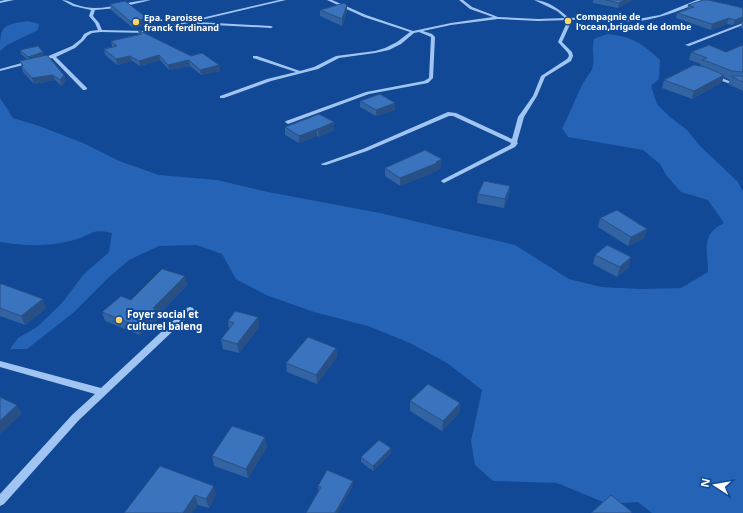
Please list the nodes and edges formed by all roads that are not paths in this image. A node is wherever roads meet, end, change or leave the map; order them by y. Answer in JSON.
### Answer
{"nodes":[{"id":1,"x":12,"y":0,"type":"edge"},
{"id":2,"x":64,"y":0,"type":"edge"},
{"id":3,"x":149,"y":0,"type":"edge"},
{"id":4,"x":284,"y":0,"type":"edge"},
{"id":5,"x":329,"y":0,"type":"edge"},
{"id":6,"x":461,"y":0,"type":"edge"},
{"id":7,"x":536,"y":0,"type":"edge"},
{"id":8,"x":699,"y":1,"type":"edge"},
{"id":9,"x":0,"y":2,"type":"edge"},
{"id":10,"x":93,"y":9,"type":"junction"},
{"id":11,"x":498,"y":18,"type":"junction"},
{"id":12,"x":570,"y":20,"type":"junction"},
{"id":13,"x":187,"y":23,"type":"junction"},
{"id":14,"x":743,"y":24,"type":"edge"},
{"id":15,"x":271,"y":27,"type":"dead end"},
{"id":16,"x":101,"y":31,"type":"junction"},
{"id":17,"x":416,"y":32,"type":"junction"},
{"id":18,"x":687,"y":45,"type":"dead end"},
{"id":19,"x":54,"y":57,"type":"junction"},
{"id":20,"x":255,"y":57,"type":"dead end"},
{"id":21,"x":0,"y":70,"type":"edge"},
{"id":22,"x":298,"y":71,"type":"junction"},
{"id":23,"x":710,"y":74,"type":"edge"},
{"id":24,"x":743,"y":82,"type":"edge"},
{"id":25,"x":85,"y":89,"type":"dead end"},
{"id":26,"x":222,"y":97,"type":"dead end"},
{"id":27,"x":288,"y":122,"type":"dead end"},
{"id":28,"x":515,"y":143,"type":"junction"},
{"id":29,"x":324,"y":164,"type":"dead end"},
{"id":30,"x":444,"y":181,"type":"dead end"},
{"id":31,"x":190,"y":310,"type":"dead end"},
{"id":32,"x":0,"y":364,"type":"edge"},
{"id":33,"x":102,"y":392,"type":"junction"},
{"id":34,"x":0,"y":501,"type":"edge"}],
"edges":[{"from":1,"to":9,"type":"street"},
{"from":2,"to":10,"type":"street"},
{"from":3,"to":10,"type":"street"},
{"from":4,"to":13,"type":"street"},
{"from":5,"to":17,"type":"street"},
{"from":6,"to":11,"type":"street"},
{"from":7,"to":12,"type":"street"},
{"from":8,"to":12,"type":"street"},
{"from":10,"to":16,"type":"street"},
{"from":11,"to":12,"type":"street"},
{"from":11,"to":17,"type":"street"},
{"from":12,"to":28,"type":"street"},
{"from":13,"to":15,"type":"street"},
{"from":13,"to":16,"type":"street"},
{"from":14,"to":18,"type":"street"},
{"from":16,"to":19,"type":"street"},
{"from":17,"to":22,"type":"street"},
{"from":17,"to":27,"type":"street"},
{"from":19,"to":21,"type":"street"},
{"from":19,"to":25,"type":"street"},
{"from":20,"to":22,"type":"street"},
{"from":22,"to":26,"type":"street"},
{"from":23,"to":24,"type":"street"},
{"from":28,"to":29,"type":"street"},
{"from":28,"to":30,"type":"street"},
{"from":31,"to":33,"type":"street"},
{"from":32,"to":33,"type":"street"},
{"from":33,"to":34,"type":"street"}]}
